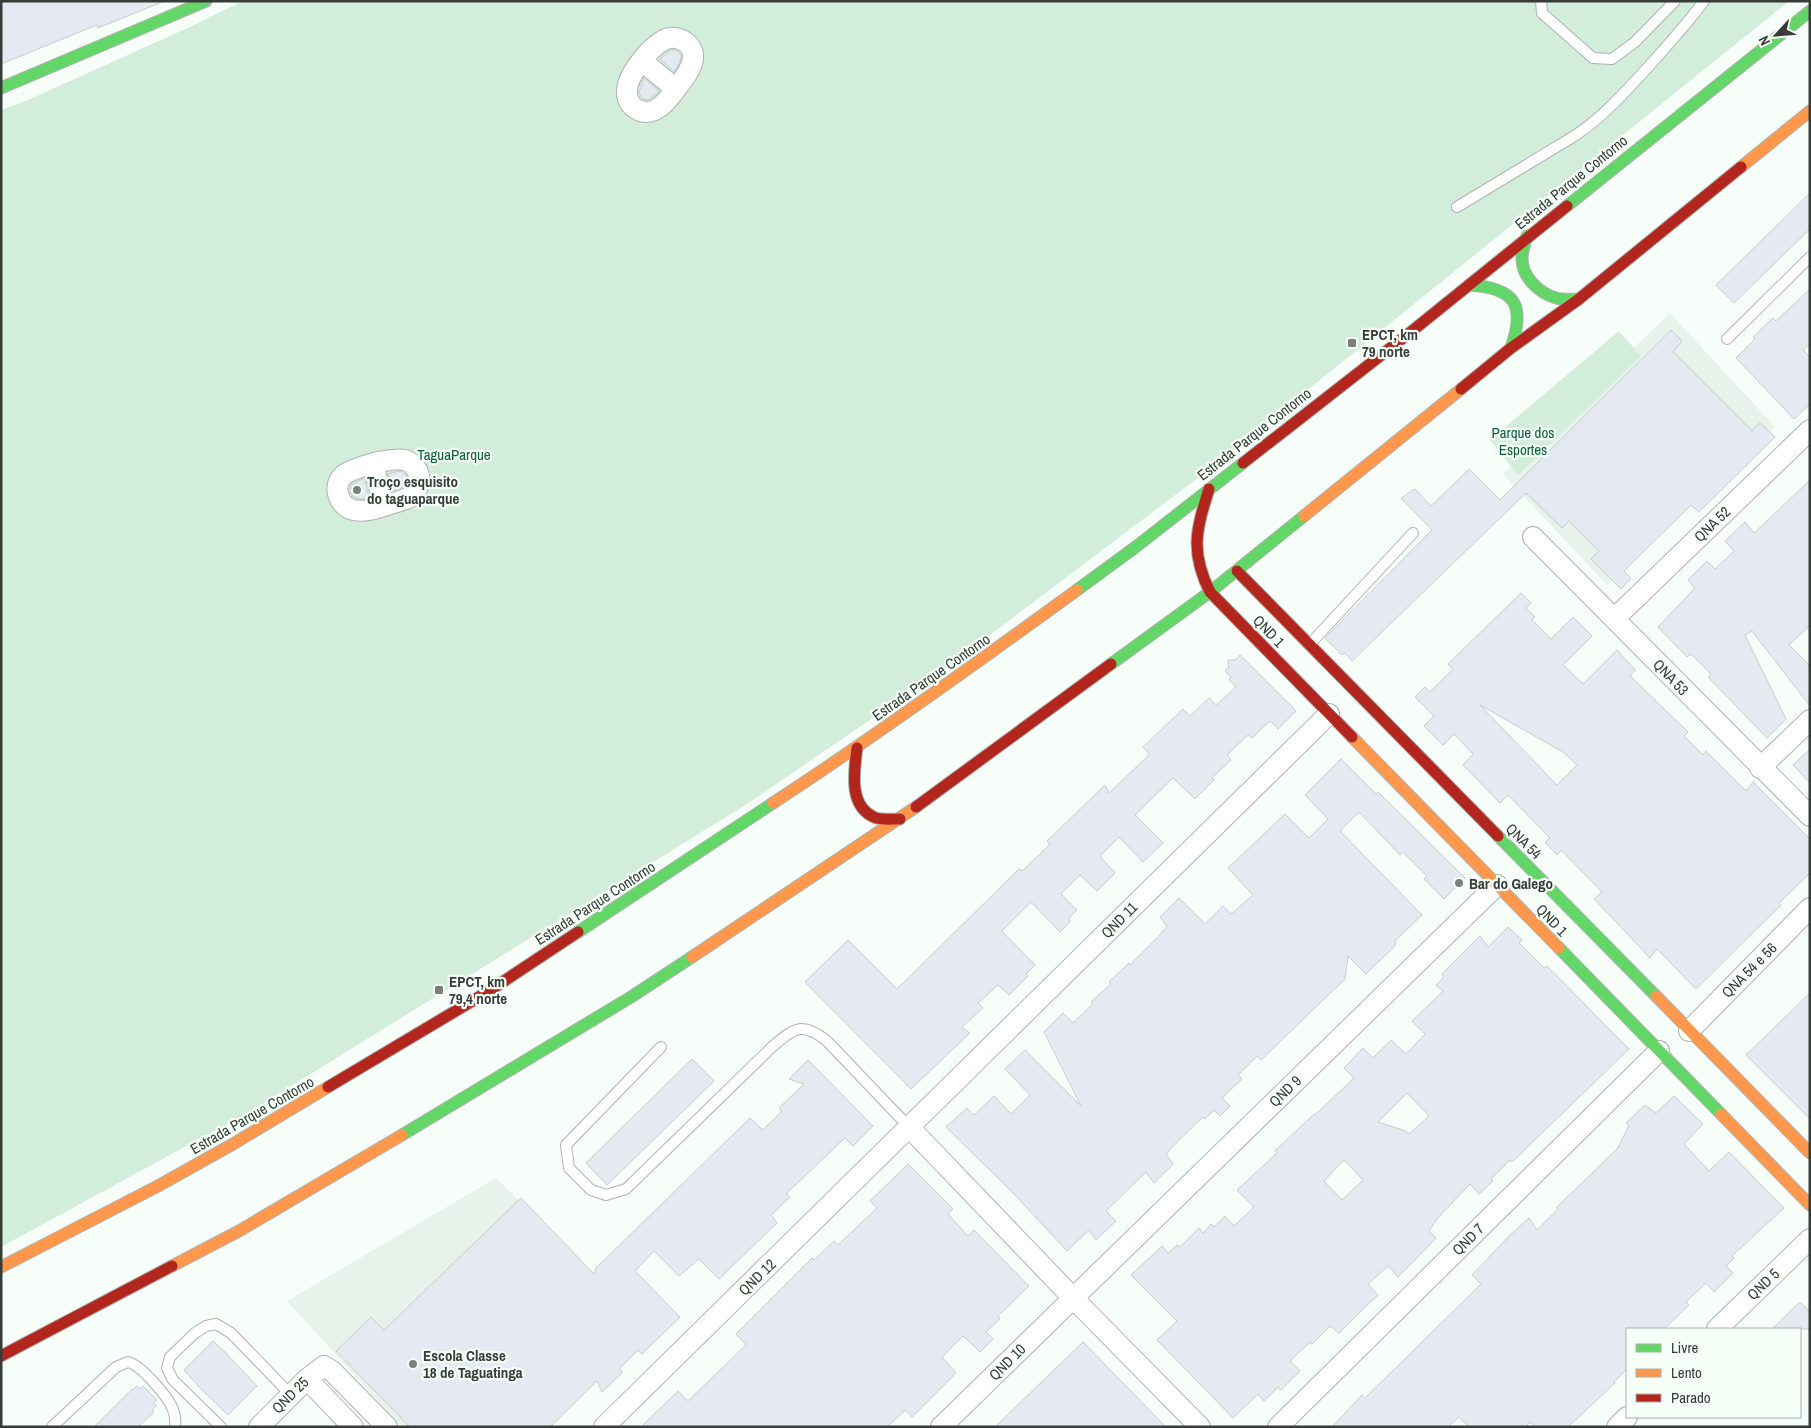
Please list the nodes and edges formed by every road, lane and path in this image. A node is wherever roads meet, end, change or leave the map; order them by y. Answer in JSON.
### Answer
{"nodes":[{"id":1,"x":206,"y":1,"type":"edge"},
{"id":2,"x":1540,"y":1,"type":"edge"},
{"id":3,"x":1675,"y":1,"type":"edge"},
{"id":4,"x":1704,"y":1,"type":"edge"},
{"id":5,"x":1810,"y":11,"type":"edge"},
{"id":6,"x":642,"y":61,"type":"junction"},
{"id":7,"x":1,"y":88,"type":"edge"},
{"id":8,"x":676,"y":89,"type":"junction"},
{"id":9,"x":1810,"y":111,"type":"edge"},
{"id":10,"x":1798,"y":121,"type":"junction"},
{"id":11,"x":1810,"y":123,"type":"edge"},
{"id":12,"x":1457,"y":207,"type":"dead end"},
{"id":13,"x":1527,"y":236,"type":"junction"},
{"id":14,"x":1810,"y":257,"type":"edge"},
{"id":15,"x":1469,"y":285,"type":"junction"},
{"id":16,"x":1579,"y":299,"type":"junction"},
{"id":17,"x":1727,"y":339,"type":"dead end"},
{"id":18,"x":1511,"y":348,"type":"junction"},
{"id":19,"x":1810,"y":430,"type":"edge"},
{"id":20,"x":373,"y":464,"type":"junction"},
{"id":21,"x":1209,"y":489,"type":"junction"},
{"id":22,"x":384,"y":506,"type":"junction"},
{"id":23,"x":1413,"y":534,"type":"dead end"},
{"id":24,"x":1533,"y":537,"type":"dead end"},
{"id":25,"x":1237,"y":571,"type":"junction"},
{"id":26,"x":1210,"y":592,"type":"junction"},
{"id":27,"x":1615,"y":618,"type":"junction"},
{"id":28,"x":1304,"y":644,"type":"junction"},
{"id":29,"x":1284,"y":650,"type":"dead end"},
{"id":30,"x":1280,"y":663,"type":"junction"},
{"id":31,"x":1329,"y":714,"type":"junction"},
{"id":32,"x":1810,"y":720,"type":"edge"},
{"id":33,"x":857,"y":748,"type":"junction"},
{"id":34,"x":1760,"y":768,"type":"junction"},
{"id":35,"x":1810,"y":816,"type":"edge"},
{"id":36,"x":900,"y":819,"type":"junction"},
{"id":37,"x":1496,"y":885,"type":"junction"},
{"id":38,"x":1810,"y":908,"type":"edge"},
{"id":39,"x":1689,"y":1031,"type":"junction"},
{"id":40,"x":661,"y":1047,"type":"dead end"},
{"id":41,"x":1659,"y":1052,"type":"junction"},
{"id":42,"x":1753,"y":1095,"type":"junction"},
{"id":43,"x":1751,"y":1110,"type":"dead end"},
{"id":44,"x":1741,"y":1118,"type":"dead end"},
{"id":45,"x":1727,"y":1121,"type":"junction"},
{"id":46,"x":909,"y":1127,"type":"junction"},
{"id":47,"x":1760,"y":1138,"type":"dead end"},
{"id":48,"x":1756,"y":1151,"type":"junction"},
{"id":49,"x":1810,"y":1153,"type":"edge"},
{"id":50,"x":1810,"y":1205,"type":"edge"},
{"id":51,"x":1810,"y":1239,"type":"edge"},
{"id":52,"x":1,"y":1267,"type":"edge"},
{"id":53,"x":1073,"y":1298,"type":"junction"},
{"id":54,"x":1718,"y":1328,"type":"edge"},
{"id":55,"x":1,"y":1356,"type":"edge"},
{"id":56,"x":307,"y":1379,"type":"junction"},
{"id":57,"x":291,"y":1395,"type":"junction"},
{"id":58,"x":1626,"y":1418,"type":"edge"},
{"id":59,"x":52,"y":1427,"type":"edge"},
{"id":60,"x":175,"y":1427,"type":"edge"},
{"id":61,"x":221,"y":1427,"type":"edge"},
{"id":62,"x":259,"y":1427,"type":"edge"},
{"id":63,"x":353,"y":1427,"type":"edge"},
{"id":64,"x":387,"y":1427,"type":"edge"},
{"id":65,"x":604,"y":1427,"type":"edge"},
{"id":66,"x":941,"y":1427,"type":"edge"},
{"id":67,"x":1200,"y":1427,"type":"edge"},
{"id":68,"x":1278,"y":1427,"type":"edge"},
{"id":69,"x":1617,"y":1427,"type":"edge"}],
"edges":[{"from":1,"to":7,"type":"main road"},
{"from":2,"to":3,"type":"lane"},
{"from":4,"to":12,"type":"lane"},
{"from":5,"to":13,"type":"main road","name":"Estrada Parque Contorno"},
{"from":6,"to":8,"type":"street"},
{"from":6,"to":8,"type":"street"},
{"from":6,"to":8,"type":"street"},
{"from":9,"to":10,"type":"main road"},
{"from":10,"to":11,"type":"main road"},
{"from":10,"to":16,"type":"main road"},
{"from":13,"to":15,"type":"main road","name":"Estrada Parque Contorno"},
{"from":13,"to":16,"type":"main road"},
{"from":14,"to":17,"type":"lane"},
{"from":15,"to":18,"type":"main road"},
{"from":15,"to":21,"type":"main road","name":"Estrada Parque Contorno"},
{"from":16,"to":18,"type":"main road"},
{"from":18,"to":25,"type":"main road"},
{"from":19,"to":27,"type":"street","name":"QNA 52"},
{"from":20,"to":22,"type":"street"},
{"from":20,"to":22,"type":"street"},
{"from":20,"to":22,"type":"street"},
{"from":21,"to":26,"type":"main road"},
{"from":21,"to":33,"type":"main road","name":"Estrada Parque Contorno"},
{"from":23,"to":28,"type":"lane"},
{"from":24,"to":27,"type":"street","name":"QNA 53"},
{"from":25,"to":26,"type":"main road"},
{"from":25,"to":28,"type":"main road","name":"QNA 54"},
{"from":26,"to":30,"type":"main road","name":"QND 1"},
{"from":26,"to":36,"type":"main road"},
{"from":27,"to":34,"type":"street","name":"QNA 53"},
{"from":28,"to":39,"type":"main road","name":"QNA 54"},
{"from":29,"to":30,"type":"main road"},
{"from":30,"to":31,"type":"main road","name":"QND 1"},
{"from":31,"to":37,"type":"main road","name":"QND 1"},
{"from":31,"to":46,"type":"street","name":"QND 11"},
{"from":32,"to":34,"type":"street"},
{"from":33,"to":36,"type":"main road"},
{"from":33,"to":52,"type":"main road","name":"Estrada Parque Contorno"},
{"from":34,"to":35,"type":"street","name":"QNA 53"},
{"from":36,"to":55,"type":"main road"},
{"from":37,"to":41,"type":"main road","name":"QND 1"},
{"from":37,"to":53,"type":"street","name":"QND 9"},
{"from":38,"to":39,"type":"street","name":"QNA 54 e 56"},
{"from":39,"to":42,"type":"main road","name":"QNA 54"},
{"from":40,"to":46,"type":"lane"},
{"from":41,"to":45,"type":"main road","name":"QND 1"},
{"from":41,"to":68,"type":"street","name":"QND 7"},
{"from":42,"to":43,"type":"main road"},
{"from":42,"to":49,"type":"main road","name":"QNA 54"},
{"from":44,"to":45,"type":"main road"},
{"from":45,"to":48,"type":"main road","name":"QND 1"},
{"from":46,"to":53,"type":"street"},
{"from":46,"to":65,"type":"street","name":"QND 12"},
{"from":47,"to":48,"type":"main road"},
{"from":48,"to":50,"type":"main road","name":"QND 1"},
{"from":51,"to":54,"type":"street","name":"QND 5"},
{"from":53,"to":66,"type":"street","name":"QND 10"},
{"from":53,"to":67,"type":"street"},
{"from":56,"to":57,"type":"street","name":"QND 25"},
{"from":56,"to":63,"type":"street"},
{"from":56,"to":64,"type":"street","name":"QND 25"},
{"from":57,"to":61,"type":"lane"},
{"from":57,"to":62,"type":"street","name":"QND 25"},
{"from":58,"to":69,"type":"street"},
{"from":59,"to":60,"type":"lane"}]}
